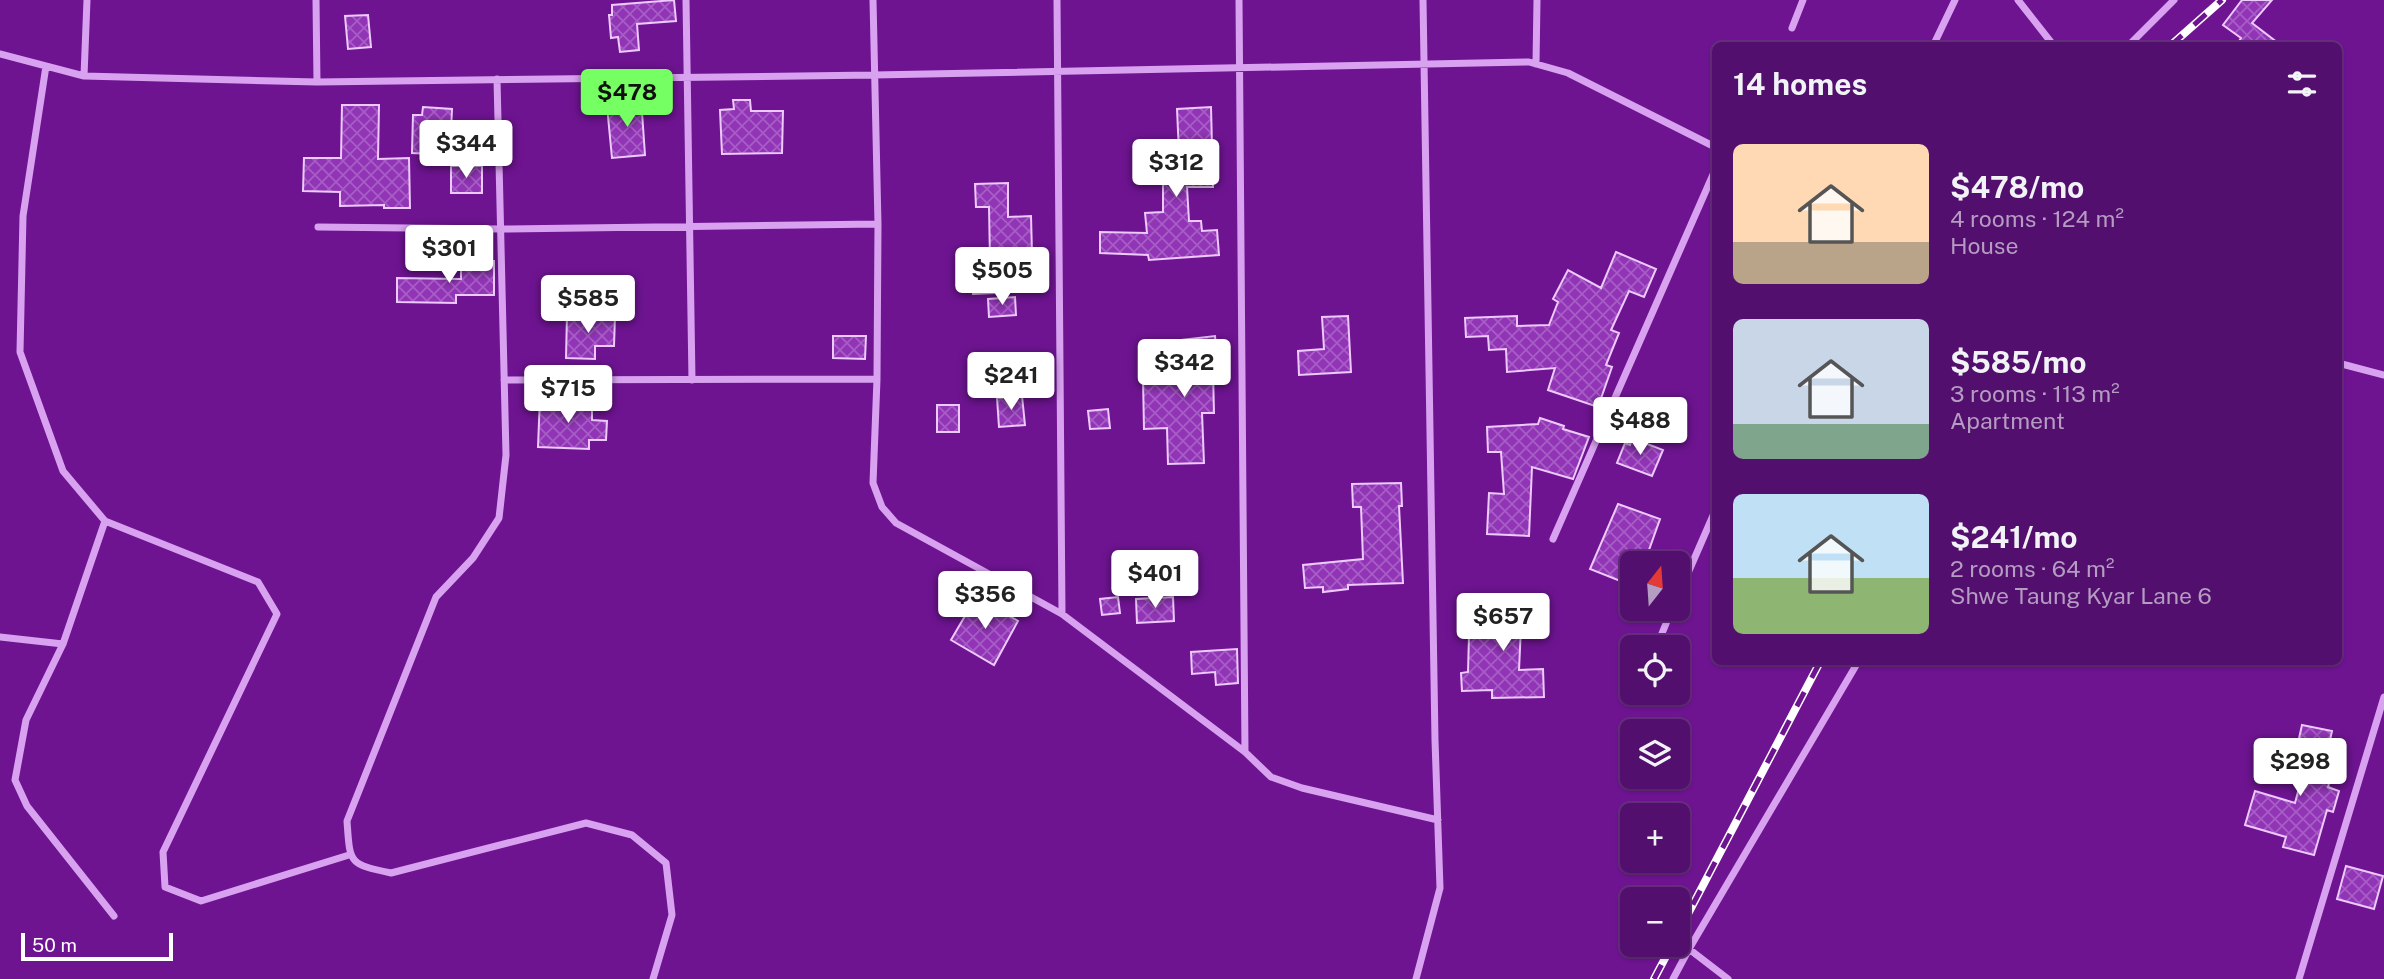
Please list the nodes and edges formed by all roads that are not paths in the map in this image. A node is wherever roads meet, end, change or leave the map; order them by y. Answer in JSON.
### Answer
{"nodes":[{"id":1,"x":87,"y":0,"type":"edge"},
{"id":2,"x":316,"y":0,"type":"edge"},
{"id":3,"x":687,"y":0,"type":"edge"},
{"id":4,"x":873,"y":0,"type":"edge"},
{"id":5,"x":1057,"y":0,"type":"edge"},
{"id":6,"x":1240,"y":0,"type":"edge"},
{"id":7,"x":1423,"y":0,"type":"edge"},
{"id":8,"x":1537,"y":0,"type":"edge"},
{"id":9,"x":1803,"y":0,"type":"edge"},
{"id":10,"x":1955,"y":0,"type":"edge"},
{"id":11,"x":2018,"y":0,"type":"edge"},
{"id":12,"x":2174,"y":0,"type":"edge"},
{"id":13,"x":1792,"y":28,"type":"dead end"},
{"id":14,"x":1935,"y":42,"type":"edge"},
{"id":15,"x":2051,"y":42,"type":"edge"},
{"id":16,"x":2132,"y":42,"type":"edge"},
{"id":17,"x":0,"y":54,"type":"edge"},
{"id":18,"x":1423,"y":64,"type":"junction"},
{"id":19,"x":1536,"y":64,"type":"junction"},
{"id":20,"x":46,"y":66,"type":"junction"},
{"id":21,"x":1240,"y":68,"type":"junction"},
{"id":22,"x":1058,"y":72,"type":"junction"},
{"id":23,"x":874,"y":75,"type":"junction"},
{"id":24,"x":84,"y":76,"type":"junction"},
{"id":25,"x":688,"y":77,"type":"junction"},
{"id":26,"x":498,"y":79,"type":"junction"},
{"id":27,"x":317,"y":82,"type":"junction"},
{"id":28,"x":1712,"y":145,"type":"edge"},
{"id":29,"x":1712,"y":177,"type":"edge"},
{"id":30,"x":878,"y":224,"type":"junction"},
{"id":31,"x":689,"y":226,"type":"junction"},
{"id":32,"x":318,"y":227,"type":"dead end"},
{"id":33,"x":501,"y":229,"type":"junction"},
{"id":34,"x":2342,"y":364,"type":"edge"},
{"id":35,"x":2384,"y":375,"type":"edge"},
{"id":36,"x":877,"y":379,"type":"junction"},
{"id":37,"x":504,"y":380,"type":"junction"},
{"id":38,"x":692,"y":380,"type":"junction"},
{"id":39,"x":1712,"y":518,"type":"edge"},
{"id":40,"x":105,"y":521,"type":"junction"},
{"id":41,"x":1553,"y":539,"type":"dead end"},
{"id":42,"x":1690,"y":568,"type":"edge"},
{"id":43,"x":1062,"y":614,"type":"junction"},
{"id":44,"x":0,"y":637,"type":"edge"},
{"id":45,"x":63,"y":644,"type":"junction"},
{"id":46,"x":1856,"y":665,"type":"edge"},
{"id":47,"x":2384,"y":697,"type":"edge"},
{"id":48,"x":1245,"y":752,"type":"junction"},
{"id":49,"x":1438,"y":820,"type":"junction"},
{"id":50,"x":349,"y":855,"type":"junction"},
{"id":51,"x":114,"y":916,"type":"dead end"},
{"id":52,"x":1690,"y":947,"type":"edge"},
{"id":53,"x":1690,"y":950,"type":"edge"},
{"id":54,"x":1685,"y":957,"type":"edge"},
{"id":55,"x":653,"y":979,"type":"edge"},
{"id":56,"x":1416,"y":979,"type":"edge"},
{"id":57,"x":1673,"y":979,"type":"edge"},
{"id":58,"x":1728,"y":979,"type":"edge"},
{"id":59,"x":2299,"y":979,"type":"edge"}],
"edges":[{"from":1,"to":24,"type":"street"},
{"from":2,"to":27,"type":"street"},
{"from":3,"to":25,"type":"street"},
{"from":4,"to":23,"type":"street"},
{"from":5,"to":22,"type":"street"},
{"from":6,"to":21,"type":"street"},
{"from":7,"to":18,"type":"street"},
{"from":8,"to":19,"type":"street"},
{"from":9,"to":13,"type":"street"},
{"from":10,"to":14,"type":"street"},
{"from":11,"to":15,"type":"street"},
{"from":12,"to":16,"type":"street"},
{"from":17,"to":20,"type":"street"},
{"from":18,"to":19,"type":"street"},
{"from":18,"to":21,"type":"street"},
{"from":18,"to":49,"type":"street"},
{"from":19,"to":28,"type":"street"},
{"from":20,"to":24,"type":"street"},
{"from":20,"to":40,"type":"street"},
{"from":21,"to":22,"type":"street"},
{"from":21,"to":48,"type":"street"},
{"from":22,"to":23,"type":"street"},
{"from":22,"to":43,"type":"street"},
{"from":23,"to":25,"type":"street"},
{"from":23,"to":30,"type":"street"},
{"from":24,"to":27,"type":"street"},
{"from":25,"to":26,"type":"street"},
{"from":25,"to":31,"type":"street"},
{"from":26,"to":27,"type":"street"},
{"from":26,"to":33,"type":"street"},
{"from":29,"to":41,"type":"street"},
{"from":30,"to":31,"type":"street"},
{"from":30,"to":36,"type":"street"},
{"from":31,"to":33,"type":"street"},
{"from":31,"to":38,"type":"street"},
{"from":32,"to":33,"type":"street"},
{"from":33,"to":37,"type":"street"},
{"from":34,"to":35,"type":"street"},
{"from":36,"to":38,"type":"street"},
{"from":36,"to":43,"type":"street"},
{"from":37,"to":38,"type":"street"},
{"from":37,"to":50,"type":"street"},
{"from":39,"to":42,"type":"street"},
{"from":40,"to":45,"type":"street"},
{"from":40,"to":50,"type":"street"},
{"from":43,"to":48,"type":"street"},
{"from":44,"to":45,"type":"street"},
{"from":45,"to":51,"type":"street"},
{"from":46,"to":52,"type":"street"},
{"from":47,"to":59,"type":"street"},
{"from":48,"to":49,"type":"street"},
{"from":49,"to":56,"type":"street"},
{"from":50,"to":55,"type":"street"},
{"from":53,"to":58,"type":"street"},
{"from":54,"to":57,"type":"street"}]}
